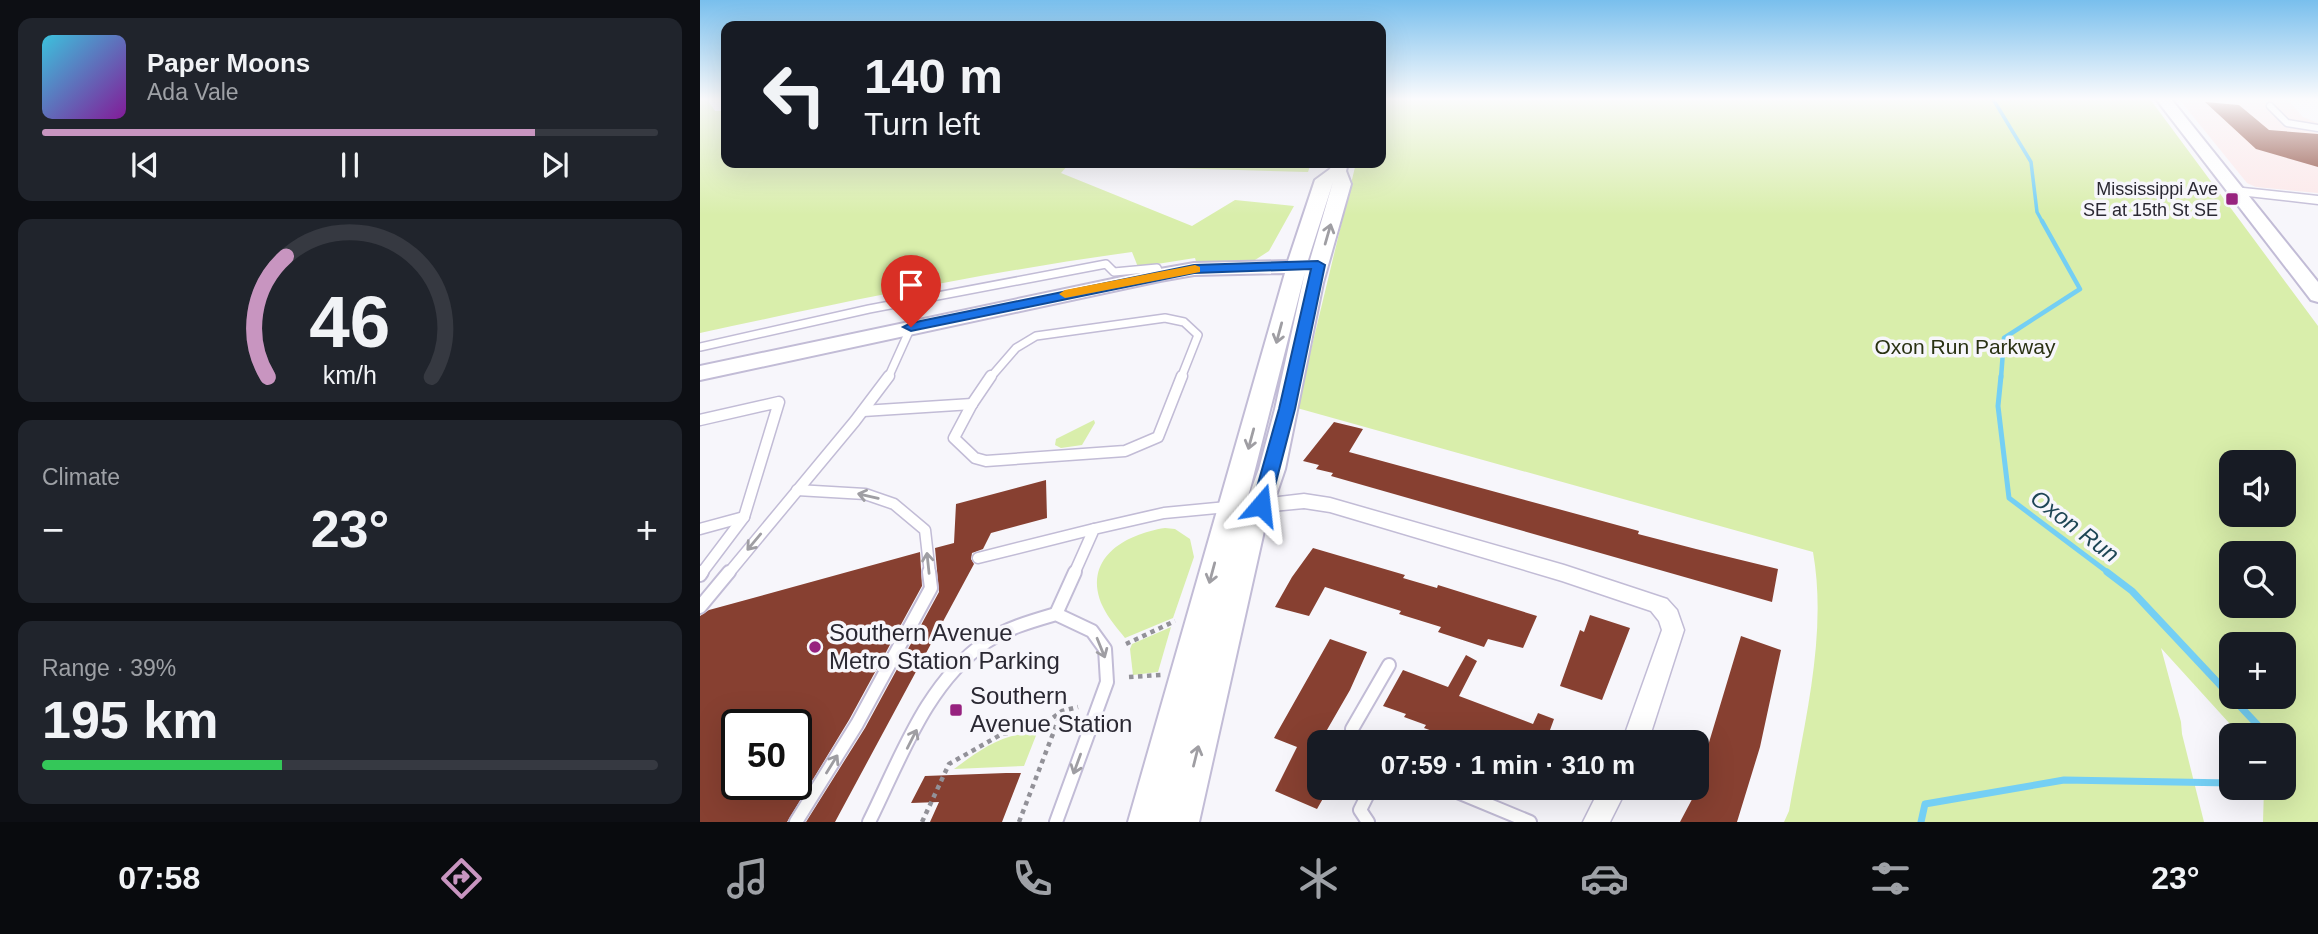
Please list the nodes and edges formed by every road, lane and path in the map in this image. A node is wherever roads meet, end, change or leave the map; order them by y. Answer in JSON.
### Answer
{"nodes":[{"id":1,"x":2193,"y":137,"type":"edge"},
{"id":2,"x":1338,"y":168,"type":"edge"},
{"id":3,"x":1339,"y":168,"type":"edge"},
{"id":4,"x":2234,"y":191,"type":"junction"},
{"id":5,"x":2318,"y":200,"type":"edge"},
{"id":6,"x":1302,"y":245,"type":"junction"},
{"id":7,"x":1249,"y":267,"type":"junction"},
{"id":8,"x":1160,"y":275,"type":"junction"},
{"id":9,"x":1305,"y":275,"type":"junction"},
{"id":10,"x":2318,"y":296,"type":"edge"},
{"id":11,"x":908,"y":336,"type":"junction"},
{"id":12,"x":700,"y":347,"type":"edge"},
{"id":13,"x":700,"y":373,"type":"edge"},
{"id":14,"x":700,"y":388,"type":"edge"},
{"id":15,"x":972,"y":404,"type":"junction"},
{"id":16,"x":863,"y":411,"type":"junction"},
{"id":17,"x":700,"y":420,"type":"edge"},
{"id":18,"x":797,"y":489,"type":"junction"},
{"id":19,"x":1246,"y":506,"type":"junction"},
{"id":20,"x":744,"y":517,"type":"junction"},
{"id":21,"x":700,"y":529,"type":"edge"},
{"id":22,"x":1094,"y":529,"type":"junction"},
{"id":23,"x":978,"y":558,"type":"dead end"},
{"id":24,"x":700,"y":575,"type":"edge"},
{"id":25,"x":700,"y":607,"type":"edge"},
{"id":26,"x":1056,"y":614,"type":"junction"},
{"id":27,"x":1175,"y":621,"type":"dead end"},
{"id":28,"x":1126,"y":644,"type":"dead end"},
{"id":29,"x":1389,"y":665,"type":"dead end"},
{"id":30,"x":1161,"y":675,"type":"dead end"},
{"id":31,"x":1129,"y":677,"type":"dead end"},
{"id":32,"x":1079,"y":707,"type":"dead end"},
{"id":33,"x":1062,"y":712,"type":"junction"},
{"id":34,"x":1352,"y":730,"type":"edge"},
{"id":35,"x":1639,"y":730,"type":"edge"},
{"id":36,"x":1365,"y":800,"type":"edge"},
{"id":37,"x":1477,"y":800,"type":"edge"},
{"id":38,"x":1608,"y":800,"type":"edge"},
{"id":39,"x":796,"y":822,"type":"edge"},
{"id":40,"x":869,"y":822,"type":"edge"},
{"id":41,"x":922,"y":822,"type":"edge"},
{"id":42,"x":1019,"y":822,"type":"edge"},
{"id":43,"x":1056,"y":822,"type":"edge"},
{"id":44,"x":1147,"y":822,"type":"edge"},
{"id":45,"x":1180,"y":822,"type":"edge"},
{"id":46,"x":1368,"y":822,"type":"edge"},
{"id":47,"x":1530,"y":822,"type":"edge"},
{"id":48,"x":1596,"y":822,"type":"edge"}],
"edges":[{"from":1,"to":4,"type":"main road"},
{"from":2,"to":6,"type":"main road"},
{"from":9,"to":3,"type":"main road","one_way":true},
{"from":4,"to":5,"type":"street"},
{"from":4,"to":10,"type":"main road"},
{"from":6,"to":7,"type":"main road"},
{"from":6,"to":9,"type":"main road"},
{"from":7,"to":8,"type":"main road"},
{"from":7,"to":9,"type":"main road"},
{"from":8,"to":11,"type":"main road"},
{"from":8,"to":12,"type":"lane"},
{"from":9,"to":11,"type":"main road"},
{"from":9,"to":19,"type":"main road"},
{"from":11,"to":13,"type":"main road"},
{"from":11,"to":14,"type":"main road"},
{"from":11,"to":16,"type":"lane"},
{"from":15,"to":15,"type":"lane"},
{"from":15,"to":16,"type":"lane"},
{"from":16,"to":18,"type":"lane"},
{"from":17,"to":20,"type":"lane"},
{"from":18,"to":25,"type":"lane","one_way":true},
{"from":39,"to":18,"type":"lane","one_way":true},
{"from":19,"to":22,"type":"lane"},
{"from":19,"to":35,"type":"street"},
{"from":19,"to":44,"type":"main road","one_way":true},
{"from":45,"to":19,"type":"main road","one_way":true},
{"from":20,"to":21,"type":"lane"},
{"from":20,"to":24,"type":"lane"},
{"from":22,"to":23,"type":"lane"},
{"from":22,"to":26,"type":"lane"},
{"from":40,"to":26,"type":"lane","one_way":true},
{"from":26,"to":43,"type":"lane","one_way":true},
{"from":27,"to":28,"type":"path"},
{"from":29,"to":34,"type":"lane"},
{"from":30,"to":31,"type":"path"},
{"from":32,"to":33,"type":"path"},
{"from":33,"to":41,"type":"path"},
{"from":33,"to":42,"type":"path"},
{"from":36,"to":46,"type":"lane"},
{"from":37,"to":47,"type":"lane"},
{"from":38,"to":48,"type":"street"}]}
